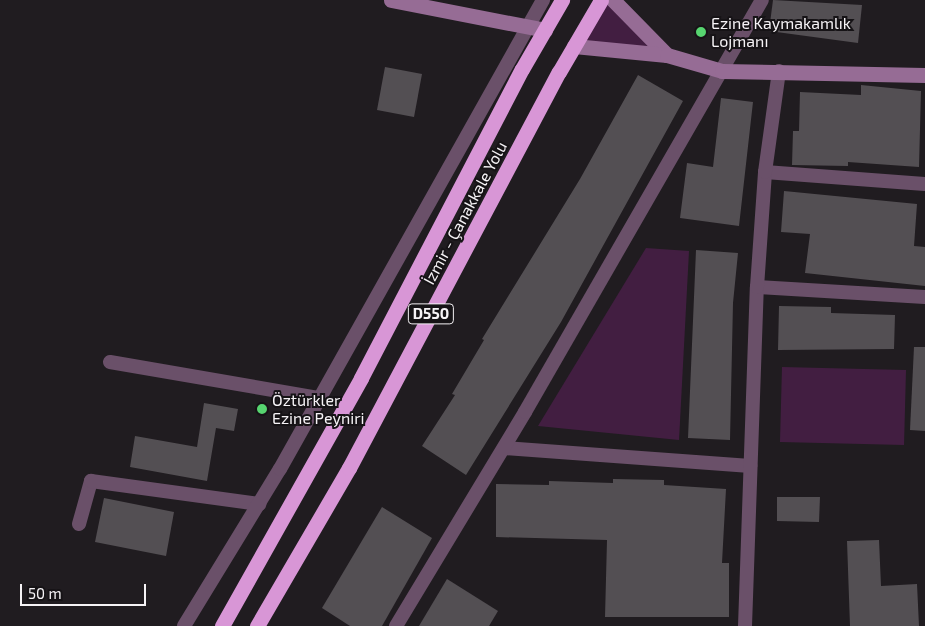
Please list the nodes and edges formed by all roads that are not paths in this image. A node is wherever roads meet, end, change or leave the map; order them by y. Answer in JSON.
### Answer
{"nodes":[{"id":1,"x":391,"y":0,"type":"edge"},
{"id":2,"x":542,"y":0,"type":"edge"},
{"id":3,"x":562,"y":0,"type":"edge"},
{"id":4,"x":602,"y":0,"type":"edge"},
{"id":5,"x":612,"y":0,"type":"edge"},
{"id":6,"x":762,"y":0,"type":"edge"},
{"id":7,"x":433,"y":3,"type":"edge"},
{"id":8,"x":527,"y":27,"type":"junction"},
{"id":9,"x":545,"y":30,"type":"junction"},
{"id":10,"x":574,"y":46,"type":"junction"},
{"id":11,"x":667,"y":54,"type":"junction"},
{"id":12,"x":722,"y":70,"type":"junction"},
{"id":13,"x":778,"y":71,"type":"junction"},
{"id":14,"x":925,"y":75,"type":"edge"},
{"id":15,"x":766,"y":172,"type":"junction"},
{"id":16,"x":925,"y":184,"type":"edge"},
{"id":17,"x":757,"y":287,"type":"junction"},
{"id":18,"x":925,"y":298,"type":"edge"},
{"id":19,"x":110,"y":362,"type":"dead end"},
{"id":20,"x":318,"y":398,"type":"junction"},
{"id":21,"x":504,"y":448,"type":"junction"},
{"id":22,"x":750,"y":466,"type":"junction"},
{"id":23,"x":259,"y":504,"type":"junction"},
{"id":24,"x":79,"y":524,"type":"dead end"},
{"id":25,"x":184,"y":626,"type":"edge"},
{"id":26,"x":222,"y":626,"type":"edge"},
{"id":27,"x":257,"y":626,"type":"edge"},
{"id":28,"x":396,"y":626,"type":"edge"},
{"id":29,"x":745,"y":626,"type":"edge"}],
"edges":[{"from":1,"to":7,"type":"main road"},
{"from":2,"to":8,"type":"street"},
{"from":3,"to":9,"type":"highway","name":"İzmir - Çanakkale Yolu","number":"D550"},
{"from":4,"to":10,"type":"highway","name":"İzmir - Çanakkale Yolu","number":"D550"},
{"from":5,"to":11,"type":"main road"},
{"from":6,"to":12,"type":"street"},
{"from":7,"to":8,"type":"main road"},
{"from":8,"to":9,"type":"main road"},
{"from":8,"to":20,"type":"street"},
{"from":9,"to":26,"type":"highway","name":"İzmir - Çanakkale Yolu","number":"D550"},
{"from":10,"to":11,"type":"main road"},
{"from":10,"to":27,"type":"highway","name":"İzmir - Çanakkale Yolu","number":"D550"},
{"from":11,"to":12,"type":"main road"},
{"from":12,"to":13,"type":"main road"},
{"from":12,"to":21,"type":"street"},
{"from":13,"to":14,"type":"main road"},
{"from":13,"to":15,"type":"street"},
{"from":15,"to":16,"type":"street"},
{"from":15,"to":17,"type":"street"},
{"from":17,"to":18,"type":"street"},
{"from":17,"to":22,"type":"street"},
{"from":19,"to":20,"type":"street"},
{"from":20,"to":23,"type":"street"},
{"from":21,"to":22,"type":"street"},
{"from":21,"to":28,"type":"street"},
{"from":22,"to":29,"type":"street"},
{"from":23,"to":24,"type":"street"},
{"from":23,"to":25,"type":"street"}]}
